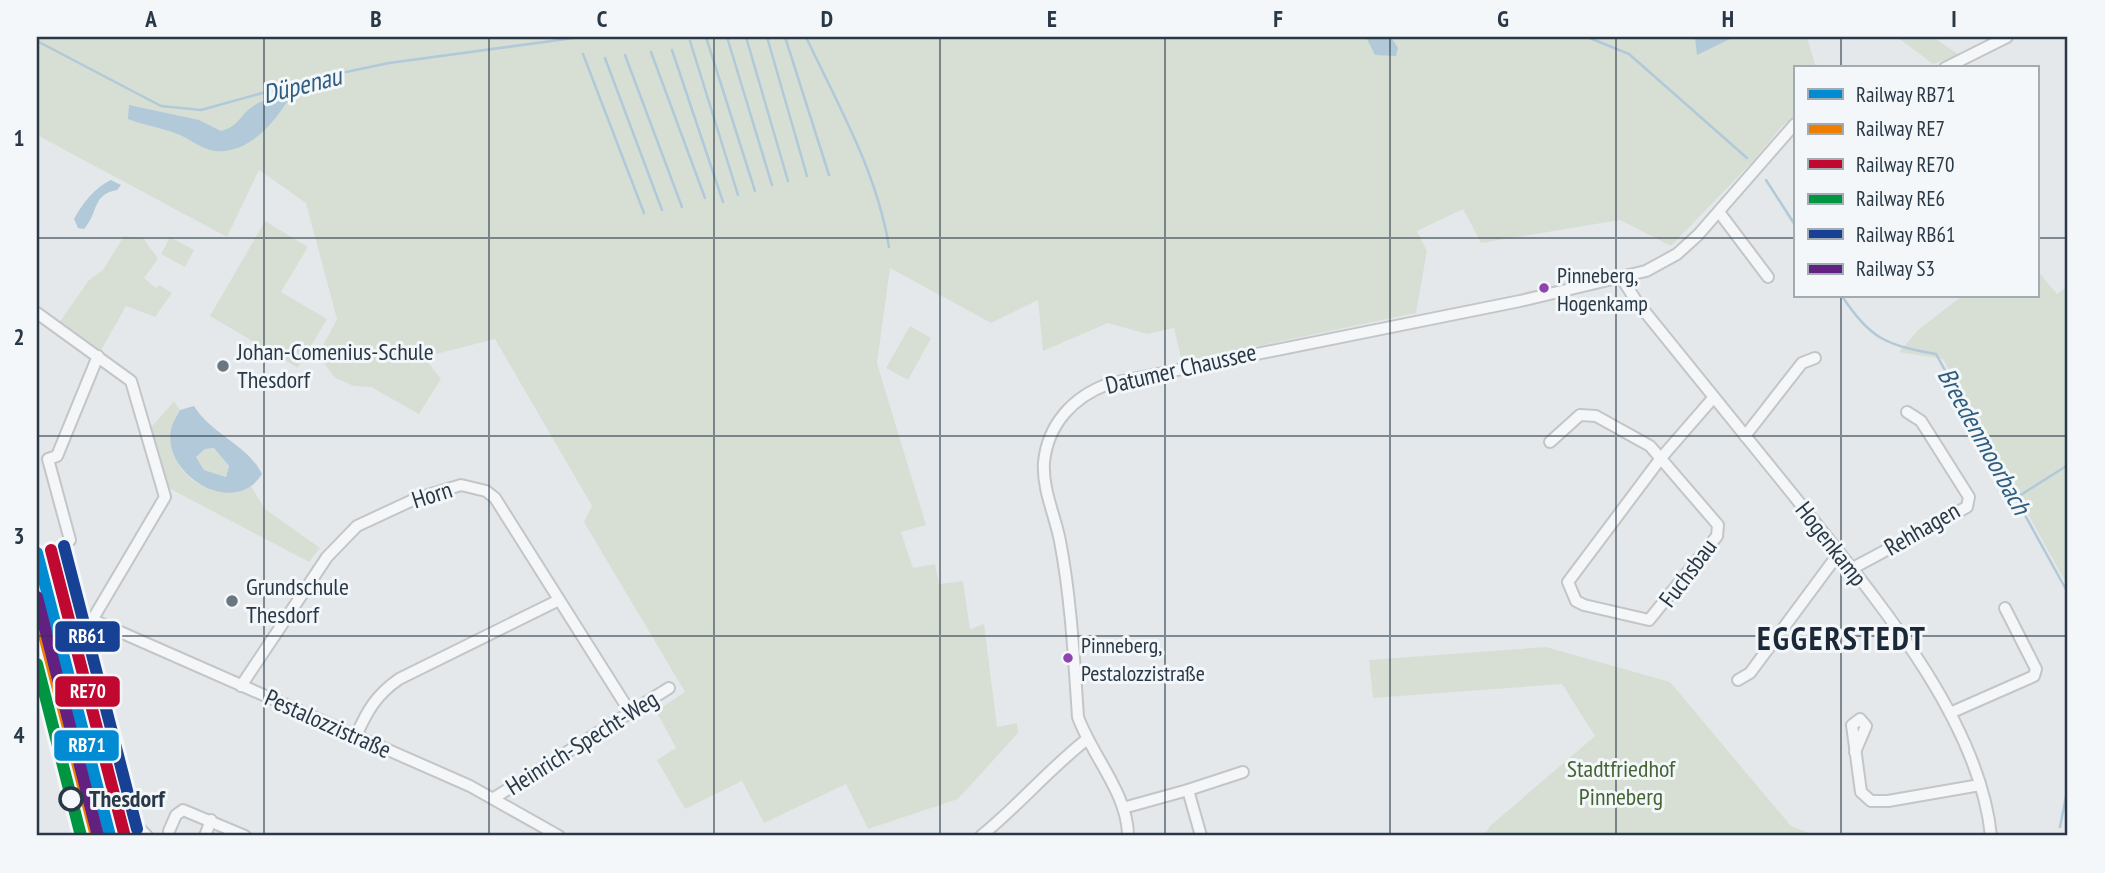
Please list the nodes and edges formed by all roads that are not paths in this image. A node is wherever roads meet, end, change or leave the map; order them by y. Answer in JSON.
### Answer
{"nodes":[{"id":1,"x":2007,"y":37,"type":"edge"},
{"id":2,"x":1949,"y":66,"type":"edge"},
{"id":3,"x":1794,"y":125,"type":"edge"},
{"id":4,"x":1719,"y":212,"type":"junction"},
{"id":5,"x":1768,"y":277,"type":"dead end"},
{"id":6,"x":1622,"y":279,"type":"junction"},
{"id":7,"x":37,"y":313,"type":"edge"},
{"id":8,"x":98,"y":356,"type":"junction"},
{"id":9,"x":1815,"y":358,"type":"dead end"},
{"id":10,"x":1714,"y":397,"type":"junction"},
{"id":11,"x":1907,"y":412,"type":"dead end"},
{"id":12,"x":1745,"y":436,"type":"junction"},
{"id":13,"x":1550,"y":442,"type":"dead end"},
{"id":14,"x":1661,"y":458,"type":"junction"},
{"id":15,"x":70,"y":540,"type":"dead end"},
{"id":16,"x":1839,"y":553,"type":"junction"},
{"id":17,"x":1851,"y":569,"type":"junction"},
{"id":18,"x":559,"y":600,"type":"junction"},
{"id":19,"x":2005,"y":608,"type":"dead end"},
{"id":20,"x":93,"y":620,"type":"junction"},
{"id":21,"x":1738,"y":680,"type":"dead end"},
{"id":22,"x":242,"y":685,"type":"junction"},
{"id":23,"x":669,"y":688,"type":"dead end"},
{"id":24,"x":630,"y":712,"type":"junction"},
{"id":25,"x":1950,"y":713,"type":"junction"},
{"id":26,"x":356,"y":736,"type":"junction"},
{"id":27,"x":1086,"y":740,"type":"junction"},
{"id":28,"x":1855,"y":752,"type":"dead end"},
{"id":29,"x":1243,"y":772,"type":"dead end"},
{"id":30,"x":1980,"y":785,"type":"junction"},
{"id":31,"x":1188,"y":790,"type":"junction"},
{"id":32,"x":494,"y":798,"type":"junction"},
{"id":33,"x":1123,"y":808,"type":"junction"},
{"id":34,"x":211,"y":820,"type":"junction"},
{"id":35,"x":169,"y":831,"type":"dead end"},
{"id":36,"x":548,"y":834,"type":"edge"},
{"id":37,"x":147,"y":836,"type":"edge"},
{"id":38,"x":205,"y":836,"type":"edge"},
{"id":39,"x":245,"y":836,"type":"edge"},
{"id":40,"x":981,"y":836,"type":"edge"},
{"id":41,"x":1128,"y":836,"type":"edge"},
{"id":42,"x":1201,"y":836,"type":"edge"},
{"id":43,"x":1991,"y":836,"type":"edge"}],
"edges":[{"from":1,"to":2,"type":"street"},
{"from":3,"to":4,"type":"street","name":"Datumer Chaussee"},
{"from":4,"to":5,"type":"street"},
{"from":4,"to":6,"type":"street","name":"Datumer Chaussee"},
{"from":6,"to":10,"type":"street","name":"Hogenkamp"},
{"from":6,"to":27,"type":"street","name":"Datumer Chaussee"},
{"from":7,"to":8,"type":"street"},
{"from":8,"to":15,"type":"street"},
{"from":8,"to":20,"type":"street"},
{"from":9,"to":12,"type":"street"},
{"from":10,"to":12,"type":"street","name":"Hogenkamp"},
{"from":10,"to":14,"type":"street","name":"Fuchsbau"},
{"from":11,"to":17,"type":"street","name":"Rehhagen"},
{"from":12,"to":16,"type":"street","name":"Hogenkamp"},
{"from":13,"to":14,"type":"street","name":"Fuchsbau"},
{"from":14,"to":14,"type":"street","name":"Fuchsbau"},
{"from":16,"to":17,"type":"street","name":"Hogenkamp"},
{"from":16,"to":21,"type":"street"},
{"from":17,"to":25,"type":"street","name":"Hogenkamp"},
{"from":18,"to":22,"type":"street","name":"Horn"},
{"from":18,"to":24,"type":"street","name":"Horn"},
{"from":18,"to":26,"type":"street"},
{"from":19,"to":25,"type":"street"},
{"from":20,"to":22,"type":"street","name":"Pestalozzistraße"},
{"from":20,"to":37,"type":"street"},
{"from":22,"to":26,"type":"street","name":"Pestalozzistraße"},
{"from":23,"to":24,"type":"street","name":"Heinrich-Specht-Weg"},
{"from":24,"to":32,"type":"street","name":"Heinrich-Specht-Weg"},
{"from":25,"to":30,"type":"street","name":"Hogenkamp"},
{"from":26,"to":32,"type":"street","name":"Pestalozzistraße"},
{"from":27,"to":33,"type":"street","name":"Datumer Chaussee"},
{"from":27,"to":40,"type":"street"},
{"from":28,"to":30,"type":"street"},
{"from":29,"to":31,"type":"street"},
{"from":30,"to":43,"type":"street","name":"Hogenkamp"},
{"from":31,"to":33,"type":"street"},
{"from":31,"to":42,"type":"street"},
{"from":32,"to":36,"type":"street","name":"Pestalozzistraße"},
{"from":33,"to":41,"type":"street","name":"Datumer Chaussee"},
{"from":34,"to":35,"type":"street"},
{"from":34,"to":38,"type":"street"},
{"from":34,"to":39,"type":"street"}]}
